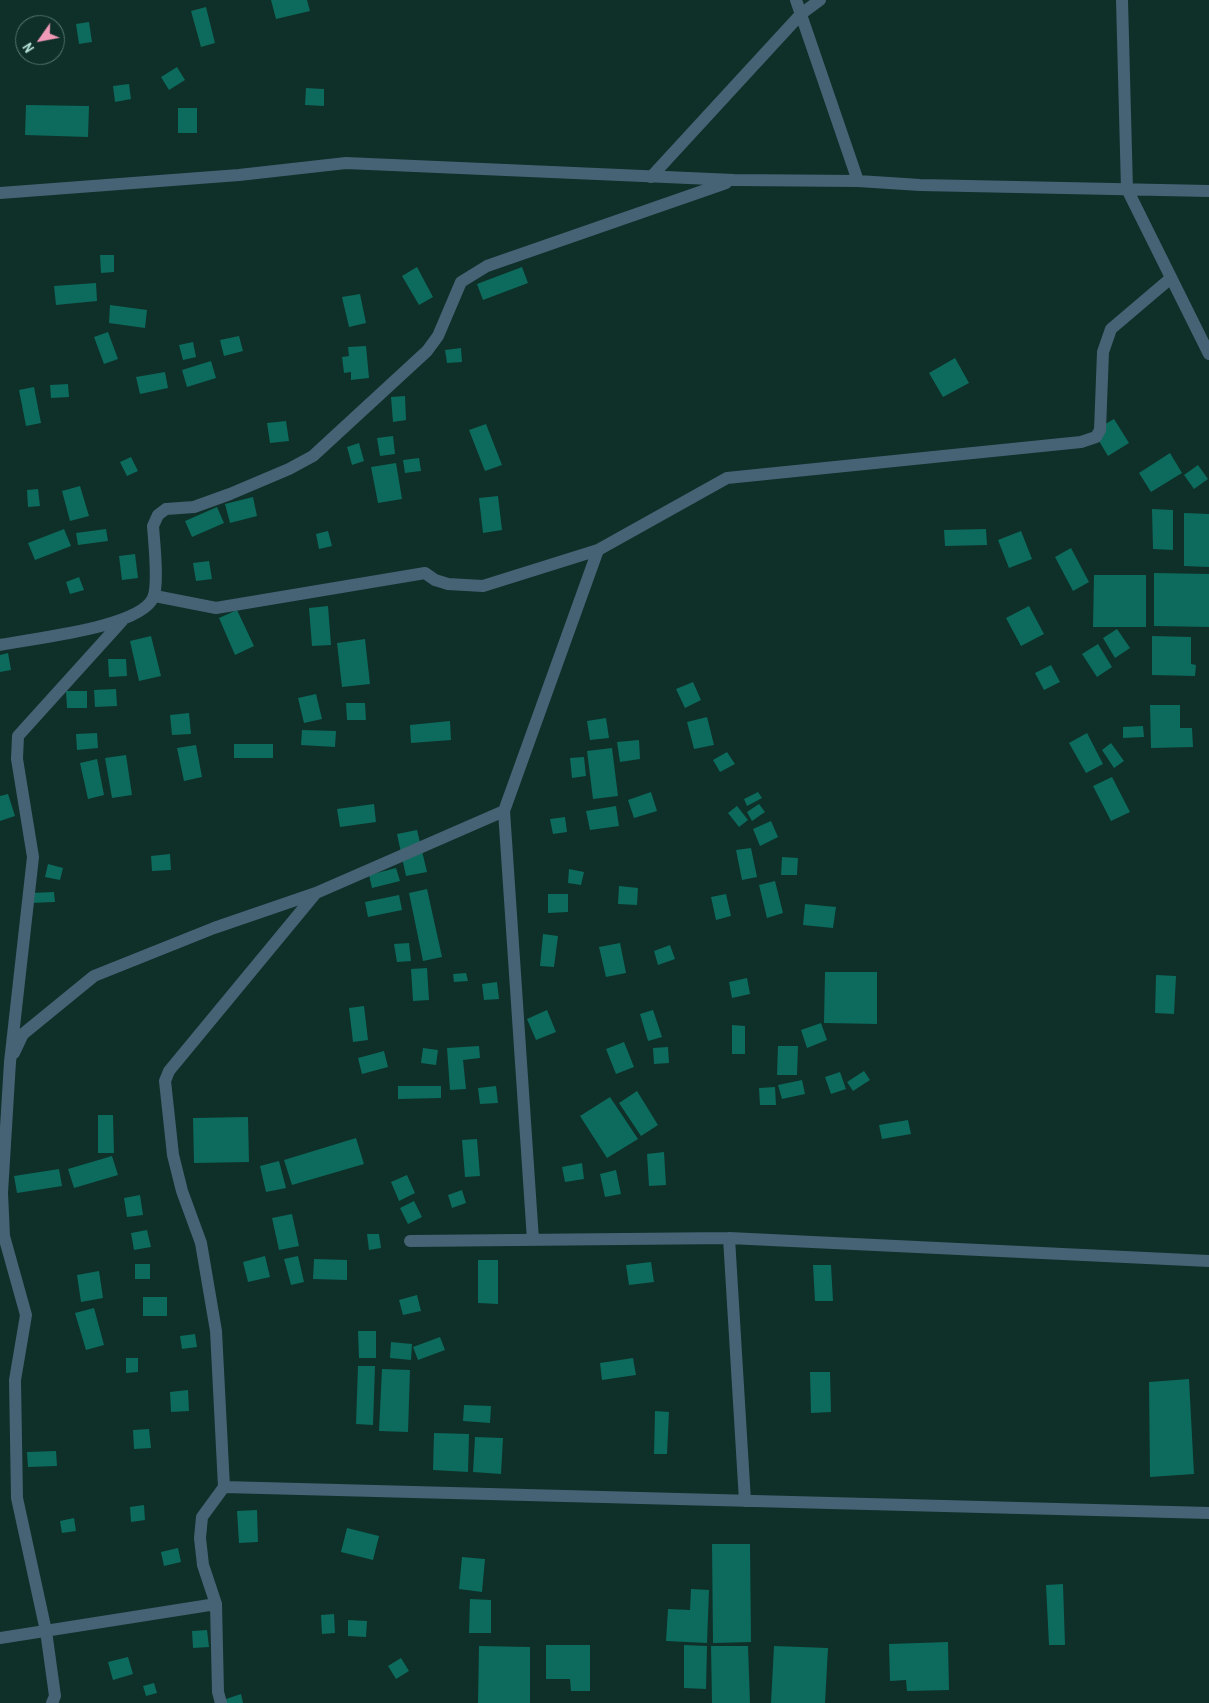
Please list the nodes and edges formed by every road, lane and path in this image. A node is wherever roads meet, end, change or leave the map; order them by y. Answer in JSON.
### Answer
{"nodes":[{"id":1,"x":796,"y":0,"type":"edge"},
{"id":2,"x":820,"y":0,"type":"edge"},
{"id":3,"x":1122,"y":0,"type":"edge"},
{"id":4,"x":801,"y":14,"type":"junction"},
{"id":5,"x":651,"y":177,"type":"junction"},
{"id":6,"x":734,"y":180,"type":"junction"},
{"id":7,"x":858,"y":181,"type":"junction"},
{"id":8,"x":1127,"y":189,"type":"junction"},
{"id":9,"x":1209,"y":191,"type":"edge"},
{"id":10,"x":0,"y":193,"type":"edge"},
{"id":11,"x":1171,"y":278,"type":"junction"},
{"id":12,"x":1209,"y":354,"type":"edge"},
{"id":13,"x":598,"y":550,"type":"junction"},
{"id":14,"x":155,"y":596,"type":"junction"},
{"id":15,"x":122,"y":621,"type":"junction"},
{"id":16,"x":0,"y":644,"type":"edge"},
{"id":17,"x":504,"y":811,"type":"junction"},
{"id":18,"x":316,"y":893,"type":"junction"},
{"id":19,"x":10,"y":1062,"type":"junction"},
{"id":20,"x":1,"y":1194,"type":"edge"},
{"id":21,"x":729,"y":1238,"type":"junction"},
{"id":22,"x":533,"y":1240,"type":"junction"},
{"id":23,"x":410,"y":1241,"type":"dead end"},
{"id":24,"x":1209,"y":1261,"type":"edge"},
{"id":25,"x":224,"y":1487,"type":"junction"},
{"id":26,"x":745,"y":1501,"type":"junction"},
{"id":27,"x":1209,"y":1513,"type":"edge"},
{"id":28,"x":216,"y":1604,"type":"junction"},
{"id":29,"x":46,"y":1631,"type":"junction"},
{"id":30,"x":0,"y":1638,"type":"edge"},
{"id":31,"x":52,"y":1703,"type":"edge"},
{"id":32,"x":220,"y":1703,"type":"edge"}],
"edges":[{"from":1,"to":4,"type":"street"},
{"from":2,"to":4,"type":"street"},
{"from":3,"to":8,"type":"street"},
{"from":4,"to":5,"type":"street"},
{"from":4,"to":7,"type":"street"},
{"from":5,"to":6,"type":"street"},
{"from":5,"to":10,"type":"street"},
{"from":6,"to":7,"type":"street"},
{"from":6,"to":14,"type":"street"},
{"from":7,"to":8,"type":"street"},
{"from":8,"to":9,"type":"street"},
{"from":8,"to":11,"type":"street"},
{"from":11,"to":12,"type":"street"},
{"from":11,"to":13,"type":"street"},
{"from":13,"to":14,"type":"street"},
{"from":13,"to":17,"type":"street"},
{"from":14,"to":15,"type":"street"},
{"from":15,"to":16,"type":"street"},
{"from":15,"to":19,"type":"street"},
{"from":17,"to":18,"type":"street"},
{"from":17,"to":22,"type":"street"},
{"from":18,"to":19,"type":"street"},
{"from":18,"to":25,"type":"street"},
{"from":19,"to":20,"type":"street"},
{"from":20,"to":29,"type":"street"},
{"from":21,"to":22,"type":"street"},
{"from":21,"to":24,"type":"street"},
{"from":21,"to":26,"type":"street"},
{"from":22,"to":23,"type":"street"},
{"from":25,"to":26,"type":"street"},
{"from":25,"to":28,"type":"street"},
{"from":26,"to":27,"type":"street"},
{"from":28,"to":29,"type":"street"},
{"from":28,"to":32,"type":"street"},
{"from":29,"to":30,"type":"street"},
{"from":29,"to":31,"type":"street"}]}
